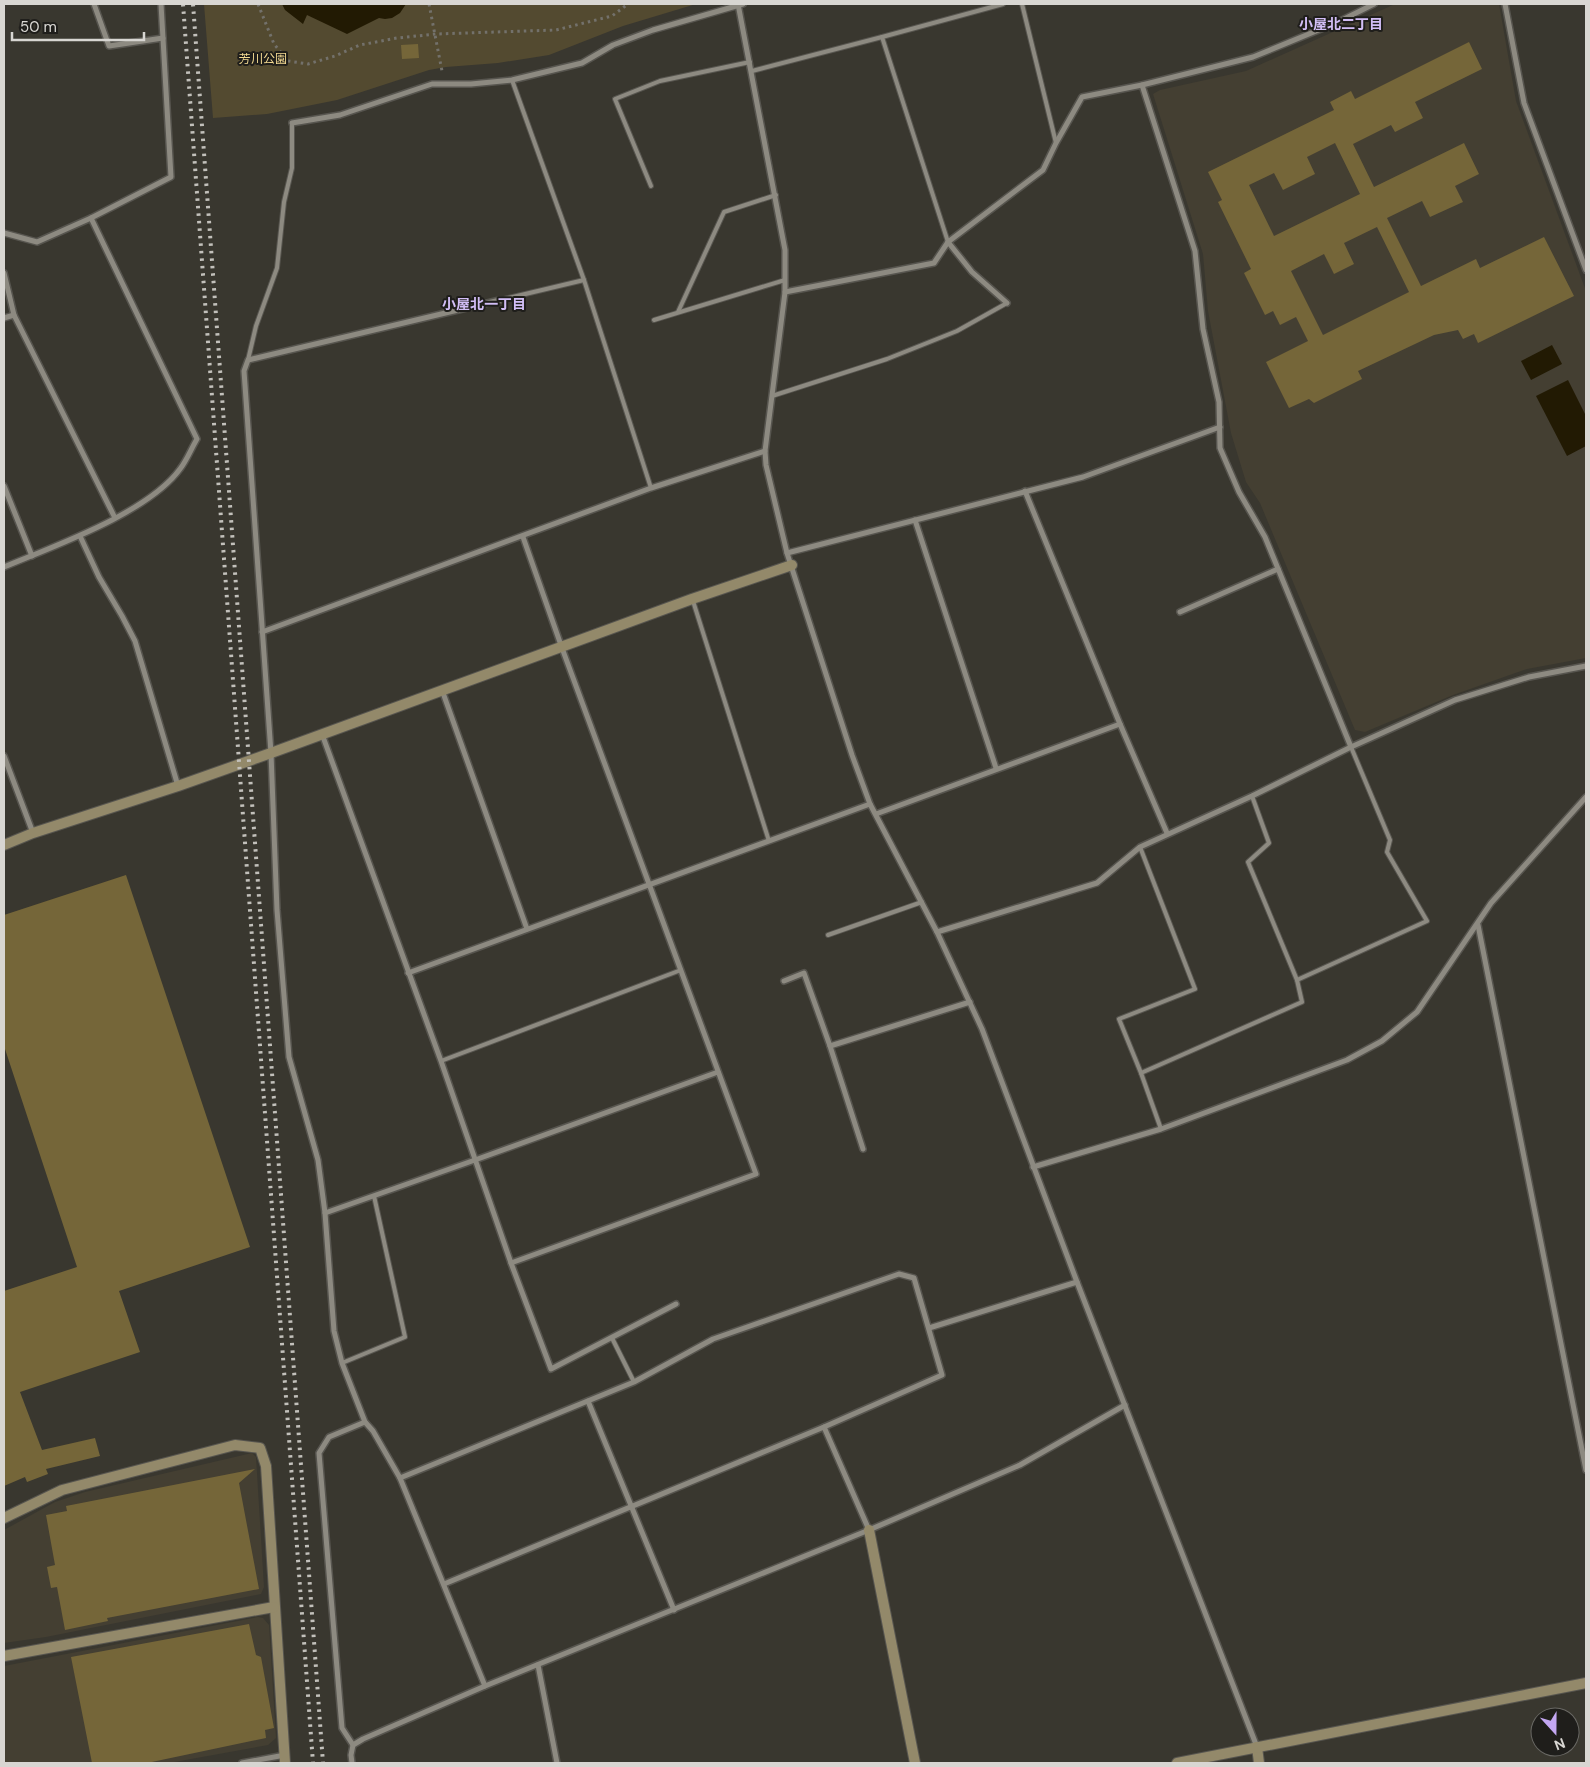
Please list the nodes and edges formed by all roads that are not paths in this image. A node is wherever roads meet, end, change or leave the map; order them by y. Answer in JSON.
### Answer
{"nodes":[{"id":1,"x":94,"y":4,"type":"edge"},
{"id":2,"x":160,"y":4,"type":"edge"},
{"id":3,"x":1003,"y":4,"type":"edge"},
{"id":4,"x":1022,"y":4,"type":"edge"},
{"id":5,"x":1374,"y":4,"type":"edge"},
{"id":6,"x":1505,"y":4,"type":"edge"},
{"id":7,"x":740,"y":5,"type":"edge"},
{"id":8,"x":882,"y":37,"type":"junction"},
{"id":9,"x":163,"y":38,"type":"junction"},
{"id":10,"x":750,"y":62,"type":"junction"},
{"id":11,"x":752,"y":71,"type":"junction"},
{"id":12,"x":512,"y":80,"type":"junction"},
{"id":13,"x":1142,"y":85,"type":"junction"},
{"id":14,"x":292,"y":123,"type":"joint"},
{"id":15,"x":1056,"y":143,"type":"junction"},
{"id":16,"x":651,"y":186,"type":"dead end"},
{"id":17,"x":776,"y":195,"type":"junction"},
{"id":18,"x":91,"y":218,"type":"junction"},
{"id":19,"x":4,"y":233,"type":"edge"},
{"id":20,"x":948,"y":242,"type":"junction"},
{"id":21,"x":1586,"y":270,"type":"edge"},
{"id":22,"x":4,"y":272,"type":"edge"},
{"id":23,"x":584,"y":280,"type":"junction"},
{"id":24,"x":785,"y":280,"type":"junction"},
{"id":25,"x":785,"y":292,"type":"junction"},
{"id":26,"x":500,"y":300,"type":"joint"},
{"id":27,"x":1006,"y":303,"type":"joint"},
{"id":28,"x":678,"y":312,"type":"junction"},
{"id":29,"x":14,"y":315,"type":"junction"},
{"id":30,"x":4,"y":318,"type":"edge"},
{"id":31,"x":654,"y":320,"type":"dead end"},
{"id":32,"x":248,"y":360,"type":"junction"},
{"id":33,"x":772,"y":396,"type":"junction"},
{"id":34,"x":1220,"y":427,"type":"junction"},
{"id":35,"x":765,"y":451,"type":"junction"},
{"id":36,"x":4,"y":486,"type":"edge"},
{"id":37,"x":651,"y":488,"type":"junction"},
{"id":38,"x":1025,"y":492,"type":"junction"},
{"id":39,"x":115,"y":518,"type":"junction"},
{"id":40,"x":915,"y":520,"type":"junction"},
{"id":41,"x":80,"y":536,"type":"junction"},
{"id":42,"x":523,"y":537,"type":"junction"},
{"id":43,"x":787,"y":553,"type":"junction"},
{"id":44,"x":32,"y":556,"type":"junction"},
{"id":45,"x":792,"y":565,"type":"junction"},
{"id":46,"x":4,"y":568,"type":"edge"},
{"id":47,"x":1278,"y":568,"type":"junction"},
{"id":48,"x":692,"y":599,"type":"junction"},
{"id":49,"x":1180,"y":612,"type":"dead end"},
{"id":50,"x":262,"y":632,"type":"junction"},
{"id":51,"x":562,"y":648,"type":"junction"},
{"id":52,"x":1586,"y":666,"type":"edge"},
{"id":53,"x":442,"y":690,"type":"junction"},
{"id":54,"x":1120,"y":724,"type":"junction"},
{"id":55,"x":322,"y":734,"type":"junction"},
{"id":56,"x":1350,"y":747,"type":"junction"},
{"id":57,"x":271,"y":753,"type":"junction"},
{"id":58,"x":4,"y":756,"type":"edge"},
{"id":59,"x":996,"y":768,"type":"junction"},
{"id":60,"x":178,"y":786,"type":"junction"},
{"id":61,"x":1252,"y":796,"type":"junction"},
{"id":62,"x":1586,"y":796,"type":"edge"},
{"id":63,"x":870,"y":804,"type":"junction"},
{"id":64,"x":876,"y":814,"type":"junction"},
{"id":65,"x":33,"y":833,"type":"junction"},
{"id":66,"x":1167,"y":833,"type":"junction"},
{"id":67,"x":769,"y":842,"type":"junction"},
{"id":68,"x":4,"y":845,"type":"edge"},
{"id":69,"x":1140,"y":847,"type":"junction"},
{"id":70,"x":649,"y":886,"type":"junction"},
{"id":71,"x":922,"y":902,"type":"junction"},
{"id":72,"x":1478,"y":925,"type":"junction"},
{"id":73,"x":527,"y":929,"type":"junction"},
{"id":74,"x":937,"y":932,"type":"junction"},
{"id":75,"x":828,"y":936,"type":"dead end"},
{"id":76,"x":681,"y":970,"type":"junction"},
{"id":77,"x":408,"y":973,"type":"junction"},
{"id":78,"x":784,"y":980,"type":"dead end"},
{"id":79,"x":1297,"y":980,"type":"junction"},
{"id":80,"x":970,"y":1002,"type":"junction"},
{"id":81,"x":830,"y":1046,"type":"junction"},
{"id":82,"x":441,"y":1061,"type":"junction"},
{"id":83,"x":718,"y":1072,"type":"junction"},
{"id":84,"x":1141,"y":1073,"type":"junction"},
{"id":85,"x":1161,"y":1129,"type":"junction"},
{"id":86,"x":863,"y":1149,"type":"dead end"},
{"id":87,"x":475,"y":1160,"type":"junction"},
{"id":88,"x":1033,"y":1168,"type":"junction"},
{"id":89,"x":374,"y":1196,"type":"junction"},
{"id":90,"x":325,"y":1213,"type":"junction"},
{"id":91,"x":511,"y":1263,"type":"junction"},
{"id":92,"x":1077,"y":1282,"type":"junction"},
{"id":93,"x":676,"y":1304,"type":"dead end"},
{"id":94,"x":929,"y":1328,"type":"junction"},
{"id":95,"x":612,"y":1338,"type":"junction"},
{"id":96,"x":342,"y":1363,"type":"junction"},
{"id":97,"x":634,"y":1382,"type":"junction"},
{"id":98,"x":588,"y":1401,"type":"junction"},
{"id":99,"x":1124,"y":1405,"type":"junction"},
{"id":100,"x":364,"y":1422,"type":"junction"},
{"id":101,"x":824,"y":1427,"type":"junction"},
{"id":102,"x":1586,"y":1470,"type":"edge"},
{"id":103,"x":400,"y":1478,"type":"junction"},
{"id":104,"x":630,"y":1506,"type":"junction"},
{"id":105,"x":4,"y":1518,"type":"edge"},
{"id":106,"x":869,"y":1530,"type":"junction"},
{"id":107,"x":444,"y":1584,"type":"junction"},
{"id":108,"x":274,"y":1607,"type":"junction"},
{"id":109,"x":674,"y":1610,"type":"junction"},
{"id":110,"x":4,"y":1656,"type":"edge"},
{"id":111,"x":538,"y":1665,"type":"junction"},
{"id":112,"x":1586,"y":1683,"type":"edge"},
{"id":113,"x":485,"y":1686,"type":"junction"},
{"id":114,"x":354,"y":1745,"type":"junction"},
{"id":115,"x":1257,"y":1747,"type":"junction"},
{"id":116,"x":285,"y":1759,"type":"edge"},
{"id":117,"x":242,"y":1763,"type":"edge"},
{"id":118,"x":352,"y":1763,"type":"edge"},
{"id":119,"x":557,"y":1763,"type":"edge"},
{"id":120,"x":915,"y":1763,"type":"edge"},
{"id":121,"x":1177,"y":1763,"type":"edge"},
{"id":122,"x":1259,"y":1763,"type":"edge"}],
"edges":[{"from":1,"to":9,"type":"street"},
{"from":2,"to":9,"type":"street"},
{"from":3,"to":8,"type":"lane"},
{"from":4,"to":15,"type":"lane"},
{"from":5,"to":13,"type":"street"},
{"from":6,"to":21,"type":"street"},
{"from":7,"to":10,"type":"street"},
{"from":7,"to":12,"type":"street"},
{"from":8,"to":11,"type":"lane"},
{"from":8,"to":20,"type":"lane"},
{"from":9,"to":18,"type":"street"},
{"from":10,"to":11,"type":"street"},
{"from":10,"to":16,"type":"lane"},
{"from":11,"to":17,"type":"street"},
{"from":12,"to":14,"type":"street"},
{"from":12,"to":23,"type":"lane"},
{"from":13,"to":15,"type":"street"},
{"from":13,"to":34,"type":"street"},
{"from":14,"to":32,"type":"lane"},
{"from":15,"to":20,"type":"street"},
{"from":17,"to":24,"type":"street"},
{"from":17,"to":28,"type":"lane"},
{"from":18,"to":19,"type":"street"},
{"from":18,"to":39,"type":"street"},
{"from":20,"to":25,"type":"street"},
{"from":20,"to":27,"type":"street"},
{"from":22,"to":29,"type":"street"},
{"from":23,"to":26,"type":"lane"},
{"from":23,"to":37,"type":"lane"},
{"from":24,"to":25,"type":"street"},
{"from":24,"to":28,"type":"lane"},
{"from":25,"to":33,"type":"street"},
{"from":26,"to":32,"type":"street"},
{"from":27,"to":33,"type":"lane"},
{"from":28,"to":31,"type":"lane"},
{"from":29,"to":30,"type":"street"},
{"from":29,"to":39,"type":"street"},
{"from":32,"to":50,"type":"street"},
{"from":33,"to":35,"type":"street"},
{"from":34,"to":38,"type":"street"},
{"from":34,"to":47,"type":"street"},
{"from":35,"to":37,"type":"street"},
{"from":35,"to":43,"type":"street"},
{"from":36,"to":44,"type":"street"},
{"from":37,"to":42,"type":"street"},
{"from":38,"to":40,"type":"street"},
{"from":38,"to":54,"type":"street"},
{"from":39,"to":41,"type":"street"},
{"from":40,"to":43,"type":"street"},
{"from":40,"to":59,"type":"street"},
{"from":41,"to":44,"type":"street"},
{"from":41,"to":60,"type":"street"},
{"from":42,"to":50,"type":"street"},
{"from":42,"to":51,"type":"street"},
{"from":43,"to":45,"type":"street"},
{"from":44,"to":46,"type":"street"},
{"from":45,"to":48,"type":"street"},
{"from":45,"to":63,"type":"street"},
{"from":47,"to":49,"type":"street"},
{"from":47,"to":56,"type":"street"},
{"from":48,"to":51,"type":"street"},
{"from":48,"to":67,"type":"lane"},
{"from":50,"to":57,"type":"street"},
{"from":51,"to":53,"type":"street"},
{"from":51,"to":70,"type":"street"},
{"from":52,"to":56,"type":"street"},
{"from":53,"to":55,"type":"street"},
{"from":53,"to":73,"type":"street"},
{"from":54,"to":59,"type":"street"},
{"from":54,"to":66,"type":"street"},
{"from":55,"to":57,"type":"street"},
{"from":55,"to":77,"type":"street"},
{"from":56,"to":61,"type":"street"},
{"from":56,"to":79,"type":"lane"},
{"from":57,"to":60,"type":"street"},
{"from":57,"to":90,"type":"street"},
{"from":58,"to":65,"type":"street"},
{"from":59,"to":64,"type":"street"},
{"from":60,"to":65,"type":"street"},
{"from":61,"to":66,"type":"street"},
{"from":61,"to":79,"type":"lane"},
{"from":62,"to":72,"type":"street"},
{"from":63,"to":64,"type":"street"},
{"from":63,"to":67,"type":"street"},
{"from":64,"to":71,"type":"street"},
{"from":65,"to":68,"type":"street"},
{"from":66,"to":69,"type":"street"},
{"from":67,"to":70,"type":"street"},
{"from":69,"to":74,"type":"street"},
{"from":69,"to":84,"type":"lane"},
{"from":70,"to":73,"type":"street"},
{"from":70,"to":76,"type":"street"},
{"from":71,"to":74,"type":"street"},
{"from":71,"to":75,"type":"lane"},
{"from":72,"to":85,"type":"street"},
{"from":72,"to":102,"type":"street"},
{"from":73,"to":77,"type":"street"},
{"from":74,"to":80,"type":"street"},
{"from":76,"to":82,"type":"lane"},
{"from":76,"to":83,"type":"street"},
{"from":77,"to":82,"type":"street"},
{"from":78,"to":81,"type":"street"},
{"from":79,"to":84,"type":"lane"},
{"from":80,"to":81,"type":"street"},
{"from":80,"to":88,"type":"street"},
{"from":81,"to":86,"type":"street"},
{"from":82,"to":87,"type":"street"},
{"from":83,"to":87,"type":"street"},
{"from":83,"to":91,"type":"street"},
{"from":84,"to":85,"type":"lane"},
{"from":85,"to":88,"type":"street"},
{"from":87,"to":89,"type":"street"},
{"from":87,"to":91,"type":"street"},
{"from":88,"to":92,"type":"street"},
{"from":89,"to":90,"type":"street"},
{"from":89,"to":96,"type":"lane"},
{"from":90,"to":96,"type":"street"},
{"from":91,"to":95,"type":"street"},
{"from":92,"to":94,"type":"street"},
{"from":92,"to":99,"type":"street"},
{"from":93,"to":95,"type":"street"},
{"from":94,"to":97,"type":"street"},
{"from":94,"to":101,"type":"street"},
{"from":95,"to":97,"type":"lane"},
{"from":96,"to":100,"type":"street"},
{"from":97,"to":98,"type":"street"},
{"from":98,"to":103,"type":"street"},
{"from":98,"to":104,"type":"street"},
{"from":99,"to":106,"type":"street"},
{"from":99,"to":115,"type":"street"},
{"from":100,"to":103,"type":"street"},
{"from":100,"to":114,"type":"street"},
{"from":101,"to":104,"type":"street"},
{"from":101,"to":106,"type":"street"},
{"from":103,"to":107,"type":"street"},
{"from":104,"to":107,"type":"street"},
{"from":104,"to":109,"type":"street"},
{"from":105,"to":108,"type":"street"},
{"from":106,"to":109,"type":"street"},
{"from":106,"to":120,"type":"street"},
{"from":107,"to":113,"type":"street"},
{"from":108,"to":110,"type":"street"},
{"from":108,"to":116,"type":"street"},
{"from":109,"to":111,"type":"street"},
{"from":111,"to":113,"type":"street"},
{"from":111,"to":119,"type":"street"},
{"from":112,"to":115,"type":"street"},
{"from":113,"to":114,"type":"street"},
{"from":114,"to":118,"type":"street"},
{"from":115,"to":121,"type":"street"},
{"from":115,"to":122,"type":"street"},
{"from":116,"to":117,"type":"street"}]}
